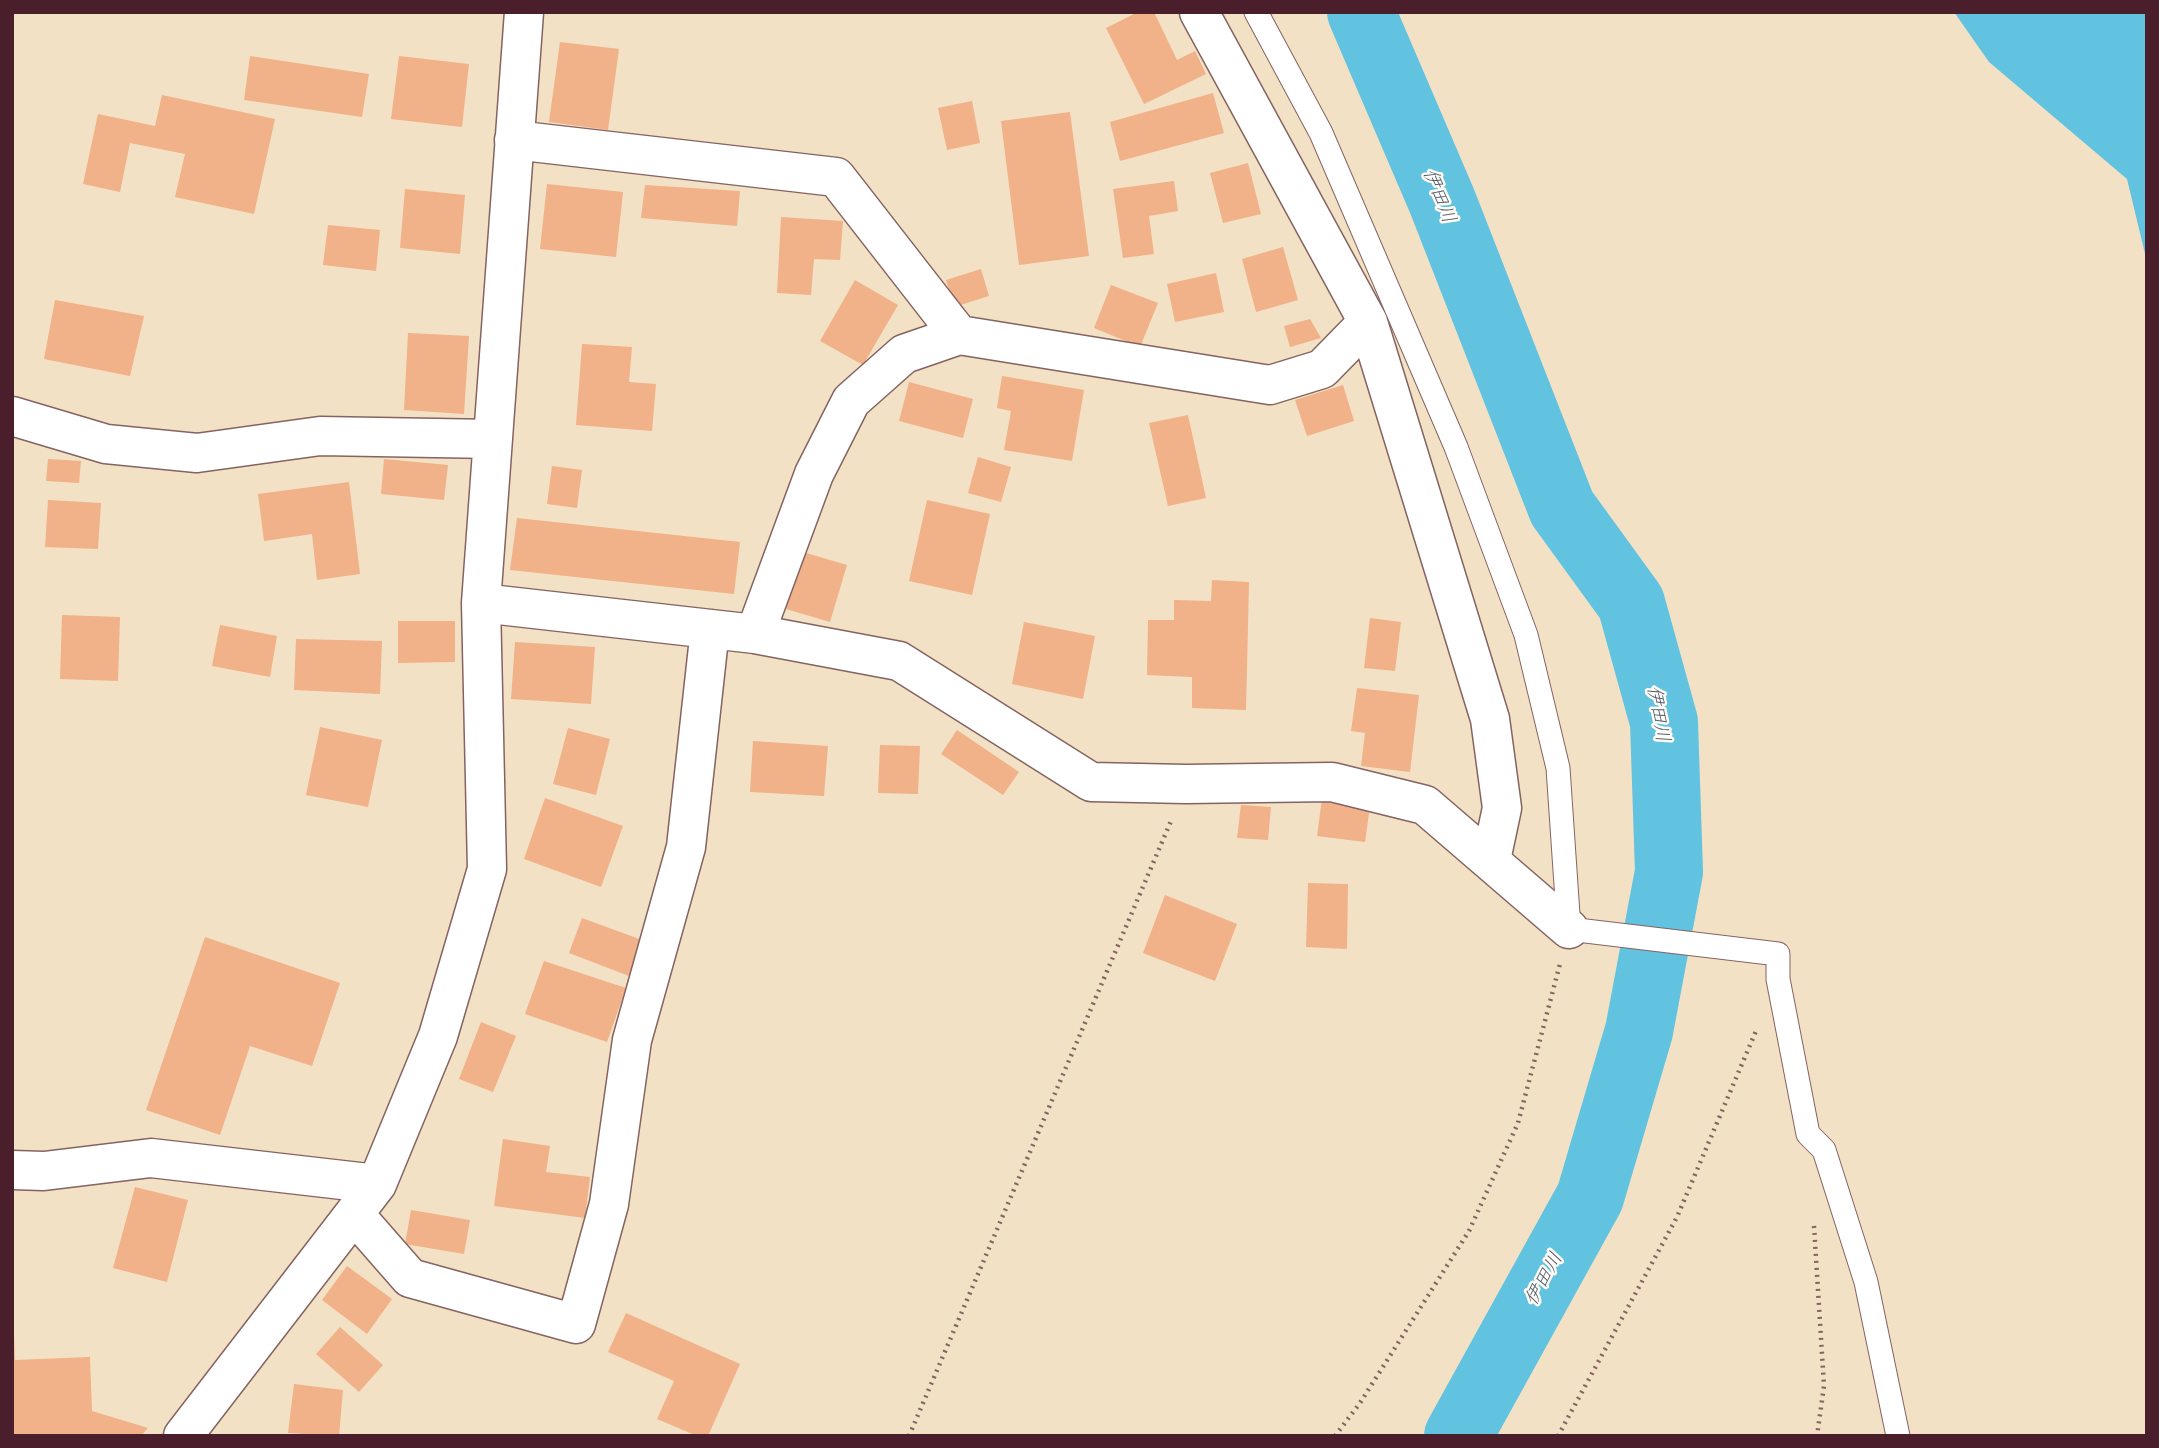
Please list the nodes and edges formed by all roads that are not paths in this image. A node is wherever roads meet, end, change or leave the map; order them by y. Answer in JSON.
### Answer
{"nodes":[{"id":1,"x":524,"y":12,"type":"edge"},
{"id":2,"x":1199,"y":12,"type":"edge"},
{"id":3,"x":1256,"y":12,"type":"edge"},
{"id":4,"x":514,"y":140,"type":"junction"},
{"id":5,"x":1368,"y":322,"type":"junction"},
{"id":6,"x":959,"y":335,"type":"junction"},
{"id":7,"x":12,"y":416,"type":"edge"},
{"id":8,"x":493,"y":439,"type":"junction"},
{"id":9,"x":481,"y":603,"type":"junction"},
{"id":10,"x":710,"y":629,"type":"junction"},
{"id":11,"x":755,"y":634,"type":"junction"},
{"id":12,"x":1491,"y":860,"type":"junction"},
{"id":13,"x":1569,"y":929,"type":"junction"},
{"id":14,"x":12,"y":1170,"type":"edge"},
{"id":15,"x":377,"y":1184,"type":"junction"},
{"id":16,"x":354,"y":1214,"type":"junction"},
{"id":17,"x":183,"y":1436,"type":"edge"},
{"id":18,"x":1898,"y":1436,"type":"edge"}],
"edges":[{"from":1,"to":4,"type":"street"},
{"from":2,"to":5,"type":"street"},
{"from":3,"to":13,"type":"lane"},
{"from":4,"to":6,"type":"street"},
{"from":4,"to":8,"type":"street"},
{"from":5,"to":6,"type":"street"},
{"from":5,"to":12,"type":"street"},
{"from":6,"to":11,"type":"street"},
{"from":7,"to":8,"type":"street"},
{"from":8,"to":9,"type":"street"},
{"from":9,"to":10,"type":"street"},
{"from":9,"to":15,"type":"street"},
{"from":10,"to":11,"type":"street"},
{"from":10,"to":16,"type":"street"},
{"from":11,"to":12,"type":"street"},
{"from":12,"to":13,"type":"street"},
{"from":13,"to":18,"type":"lane"},
{"from":14,"to":15,"type":"street"},
{"from":15,"to":16,"type":"street"},
{"from":16,"to":17,"type":"street"}]}
